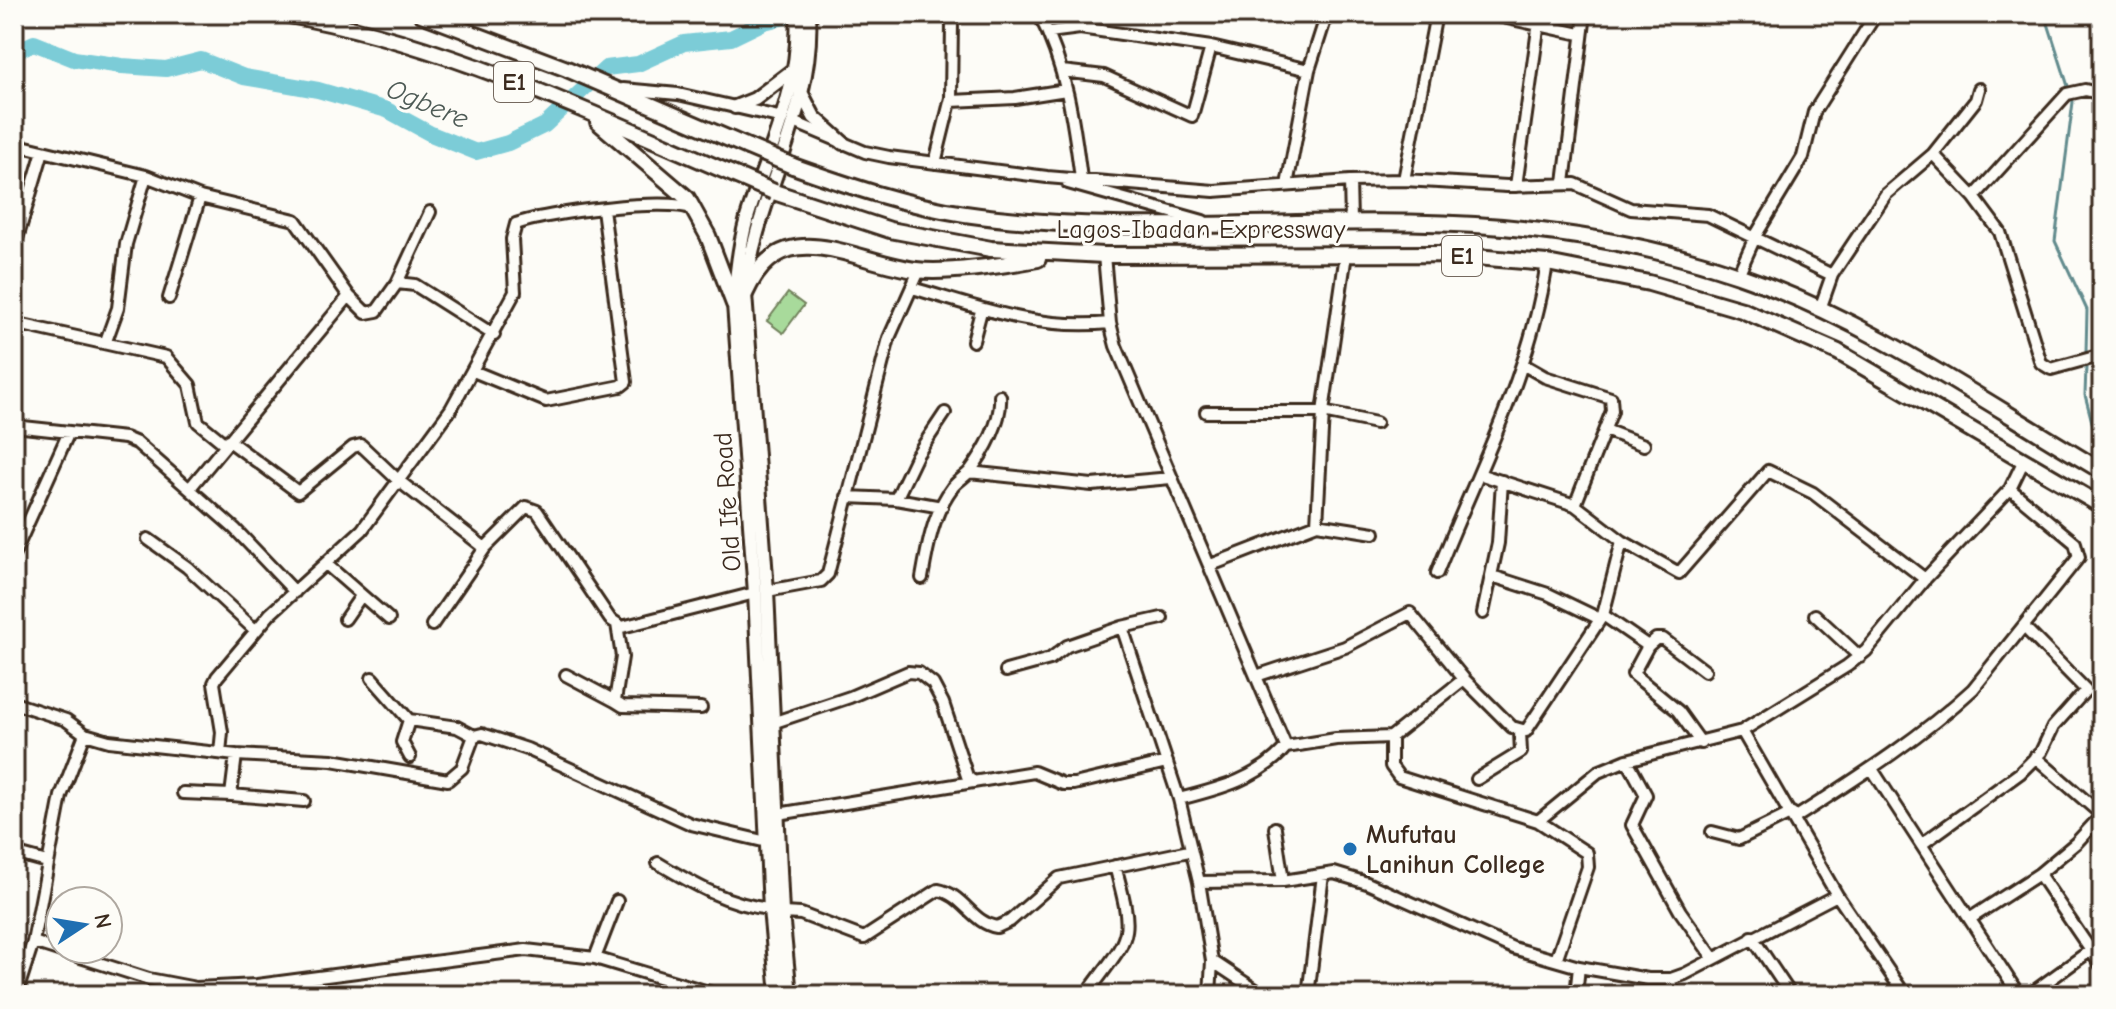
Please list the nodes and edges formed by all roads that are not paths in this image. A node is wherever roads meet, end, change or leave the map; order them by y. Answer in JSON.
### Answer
{"nodes":[{"id":1,"x":283,"y":14,"type":"edge"},
{"id":2,"x":421,"y":14,"type":"edge"},
{"id":3,"x":797,"y":14,"type":"edge"},
{"id":4,"x":809,"y":14,"type":"edge"},
{"id":5,"x":957,"y":14,"type":"edge"},
{"id":6,"x":1039,"y":14,"type":"edge"},
{"id":7,"x":1327,"y":14,"type":"edge"},
{"id":8,"x":1436,"y":14,"type":"edge"},
{"id":9,"x":1489,"y":14,"type":"edge"},
{"id":10,"x":1585,"y":14,"type":"edge"},
{"id":11,"x":1876,"y":14,"type":"edge"},
{"id":12,"x":1539,"y":22,"type":"junction"},
{"id":13,"x":804,"y":29,"type":"junction"},
{"id":14,"x":1049,"y":32,"type":"junction"},
{"id":15,"x":1580,"y":34,"type":"junction"},
{"id":16,"x":1211,"y":47,"type":"junction"},
{"id":17,"x":797,"y":67,"type":"junction"},
{"id":18,"x":1309,"y":70,"type":"junction"},
{"id":19,"x":1062,"y":71,"type":"junction"},
{"id":20,"x":613,"y":89,"type":"junction"},
{"id":21,"x":1979,"y":89,"type":"dead end"},
{"id":22,"x":1066,"y":90,"type":"junction"},
{"id":23,"x":802,"y":94,"type":"junction"},
{"id":24,"x":2102,"y":94,"type":"edge"},
{"id":25,"x":951,"y":101,"type":"junction"},
{"id":26,"x":735,"y":107,"type":"junction"},
{"id":27,"x":582,"y":110,"type":"junction"},
{"id":28,"x":788,"y":120,"type":"junction"},
{"id":29,"x":843,"y":143,"type":"junction"},
{"id":30,"x":14,"y":144,"type":"edge"},
{"id":31,"x":43,"y":151,"type":"junction"},
{"id":32,"x":1933,"y":154,"type":"junction"},
{"id":33,"x":935,"y":163,"type":"junction"},
{"id":34,"x":146,"y":176,"type":"junction"},
{"id":35,"x":1047,"y":177,"type":"junction"},
{"id":36,"x":1081,"y":179,"type":"junction"},
{"id":37,"x":1404,"y":180,"type":"junction"},
{"id":38,"x":1350,"y":181,"type":"junction"},
{"id":39,"x":1564,"y":183,"type":"junction"},
{"id":40,"x":1287,"y":185,"type":"junction"},
{"id":41,"x":1516,"y":186,"type":"junction"},
{"id":42,"x":200,"y":197,"type":"junction"},
{"id":43,"x":1974,"y":197,"type":"junction"},
{"id":44,"x":603,"y":209,"type":"junction"},
{"id":45,"x":695,"y":210,"type":"junction"},
{"id":46,"x":430,"y":212,"type":"dead end"},
{"id":47,"x":1351,"y":221,"type":"junction"},
{"id":48,"x":1210,"y":224,"type":"junction"},
{"id":49,"x":1756,"y":235,"type":"junction"},
{"id":50,"x":14,"y":249,"type":"edge"},
{"id":51,"x":1064,"y":254,"type":"junction"},
{"id":52,"x":1346,"y":254,"type":"junction"},
{"id":53,"x":1104,"y":255,"type":"junction"},
{"id":54,"x":1547,"y":263,"type":"junction"},
{"id":55,"x":919,"y":271,"type":"junction"},
{"id":56,"x":1738,"y":275,"type":"junction"},
{"id":57,"x":1832,"y":275,"type":"junction"},
{"id":58,"x":397,"y":283,"type":"junction"},
{"id":59,"x":912,"y":288,"type":"junction"},
{"id":60,"x":349,"y":296,"type":"junction"},
{"id":61,"x":169,"y":298,"type":"dead end"},
{"id":62,"x":740,"y":299,"type":"junction"},
{"id":63,"x":1820,"y":309,"type":"junction"},
{"id":64,"x":981,"y":311,"type":"junction"},
{"id":65,"x":14,"y":323,"type":"edge"},
{"id":66,"x":1110,"y":323,"type":"junction"},
{"id":67,"x":494,"y":335,"type":"junction"},
{"id":68,"x":106,"y":341,"type":"junction"},
{"id":69,"x":973,"y":341,"type":"dead end"},
{"id":70,"x":2102,"y":355,"type":"edge"},
{"id":71,"x":1524,"y":365,"type":"junction"},
{"id":72,"x":473,"y":371,"type":"junction"},
{"id":73,"x":1000,"y":396,"type":"dead end"},
{"id":74,"x":1206,"y":412,"type":"dead end"},
{"id":75,"x":1323,"y":412,"type":"junction"},
{"id":76,"x":945,"y":413,"type":"dead end"},
{"id":77,"x":1376,"y":423,"type":"dead end"},
{"id":78,"x":14,"y":426,"type":"edge"},
{"id":79,"x":1605,"y":430,"type":"junction"},
{"id":80,"x":69,"y":432,"type":"junction"},
{"id":81,"x":227,"y":442,"type":"junction"},
{"id":82,"x":1644,"y":445,"type":"dead end"},
{"id":83,"x":2024,"y":460,"type":"junction"},
{"id":84,"x":2100,"y":470,"type":"edge"},
{"id":85,"x":969,"y":472,"type":"junction"},
{"id":86,"x":1482,"y":475,"type":"junction"},
{"id":87,"x":1171,"y":478,"type":"junction"},
{"id":88,"x":399,"y":481,"type":"junction"},
{"id":89,"x":1502,"y":481,"type":"junction"},
{"id":90,"x":190,"y":488,"type":"junction"},
{"id":91,"x":2010,"y":489,"type":"junction"},
{"id":92,"x":847,"y":497,"type":"junction"},
{"id":93,"x":896,"y":499,"type":"junction"},
{"id":94,"x":1575,"y":505,"type":"junction"},
{"id":95,"x":2102,"y":506,"type":"edge"},
{"id":96,"x":942,"y":507,"type":"junction"},
{"id":97,"x":1317,"y":524,"type":"junction"},
{"id":98,"x":19,"y":532,"type":"edge"},
{"id":99,"x":1374,"y":533,"type":"dead end"},
{"id":100,"x":148,"y":539,"type":"dead end"},
{"id":101,"x":1622,"y":541,"type":"junction"},
{"id":102,"x":485,"y":548,"type":"junction"},
{"id":103,"x":14,"y":554,"type":"edge"},
{"id":104,"x":326,"y":564,"type":"junction"},
{"id":105,"x":1211,"y":565,"type":"junction"},
{"id":106,"x":1437,"y":573,"type":"dead end"},
{"id":107,"x":1492,"y":576,"type":"junction"},
{"id":108,"x":922,"y":578,"type":"dead end"},
{"id":109,"x":1925,"y":579,"type":"junction"},
{"id":110,"x":295,"y":592,"type":"junction"},
{"id":111,"x":761,"y":592,"type":"junction"},
{"id":112,"x":361,"y":596,"type":"junction"},
{"id":113,"x":1483,"y":613,"type":"dead end"},
{"id":114,"x":1815,"y":615,"type":"dead end"},
{"id":115,"x":1601,"y":617,"type":"junction"},
{"id":116,"x":1162,"y":618,"type":"dead end"},
{"id":117,"x":345,"y":619,"type":"dead end"},
{"id":118,"x":389,"y":619,"type":"dead end"},
{"id":119,"x":762,"y":621,"type":"junction"},
{"id":120,"x":617,"y":624,"type":"junction"},
{"id":121,"x":432,"y":625,"type":"dead end"},
{"id":122,"x":1122,"y":627,"type":"junction"},
{"id":123,"x":2024,"y":627,"type":"junction"},
{"id":124,"x":255,"y":630,"type":"junction"},
{"id":125,"x":1648,"y":646,"type":"junction"},
{"id":126,"x":1860,"y":657,"type":"junction"},
{"id":127,"x":1006,"y":671,"type":"dead end"},
{"id":128,"x":1705,"y":671,"type":"dead end"},
{"id":129,"x":566,"y":675,"type":"dead end"},
{"id":130,"x":1256,"y":676,"type":"junction"},
{"id":131,"x":372,"y":678,"type":"dead end"},
{"id":132,"x":1464,"y":679,"type":"junction"},
{"id":133,"x":615,"y":701,"type":"junction"},
{"id":134,"x":14,"y":703,"type":"edge"},
{"id":135,"x":701,"y":708,"type":"dead end"},
{"id":136,"x":409,"y":720,"type":"junction"},
{"id":137,"x":772,"y":723,"type":"junction"},
{"id":138,"x":1742,"y":731,"type":"junction"},
{"id":139,"x":1520,"y":732,"type":"junction"},
{"id":140,"x":85,"y":734,"type":"junction"},
{"id":141,"x":474,"y":736,"type":"junction"},
{"id":142,"x":1391,"y":737,"type":"junction"},
{"id":143,"x":1701,"y":743,"type":"junction"},
{"id":144,"x":1286,"y":747,"type":"junction"},
{"id":145,"x":220,"y":753,"type":"junction"},
{"id":146,"x":236,"y":755,"type":"junction"},
{"id":147,"x":410,"y":757,"type":"dead end"},
{"id":148,"x":2035,"y":757,"type":"junction"},
{"id":149,"x":1627,"y":760,"type":"junction"},
{"id":150,"x":1167,"y":762,"type":"junction"},
{"id":151,"x":1872,"y":769,"type":"junction"},
{"id":152,"x":1477,"y":779,"type":"dead end"},
{"id":153,"x":973,"y":782,"type":"junction"},
{"id":154,"x":183,"y":793,"type":"dead end"},
{"id":155,"x":231,"y":795,"type":"junction"},
{"id":156,"x":1179,"y":799,"type":"junction"},
{"id":157,"x":304,"y":801,"type":"dead end"},
{"id":158,"x":778,"y":814,"type":"junction"},
{"id":159,"x":1794,"y":816,"type":"junction"},
{"id":160,"x":1538,"y":821,"type":"junction"},
{"id":161,"x":1275,"y":828,"type":"dead end"},
{"id":162,"x":1712,"y":832,"type":"dead end"},
{"id":163,"x":767,"y":842,"type":"junction"},
{"id":164,"x":1922,"y":844,"type":"junction"},
{"id":165,"x":1189,"y":851,"type":"junction"},
{"id":166,"x":14,"y":853,"type":"edge"},
{"id":167,"x":47,"y":862,"type":"junction"},
{"id":168,"x":658,"y":863,"type":"dead end"},
{"id":169,"x":1115,"y":866,"type":"junction"},
{"id":170,"x":2039,"y":874,"type":"junction"},
{"id":171,"x":1323,"y":875,"type":"junction"},
{"id":172,"x":1283,"y":881,"type":"junction"},
{"id":173,"x":1199,"y":882,"type":"junction"},
{"id":174,"x":1837,"y":895,"type":"junction"},
{"id":175,"x":617,"y":901,"type":"dead end"},
{"id":176,"x":776,"y":911,"type":"junction"},
{"id":177,"x":1971,"y":918,"type":"junction"},
{"id":178,"x":1752,"y":937,"type":"junction"},
{"id":179,"x":33,"y":942,"type":"junction"},
{"id":180,"x":2091,"y":950,"type":"junction"},
{"id":181,"x":14,"y":952,"type":"edge"},
{"id":182,"x":29,"y":956,"type":"junction"},
{"id":183,"x":595,"y":958,"type":"junction"},
{"id":184,"x":1714,"y":959,"type":"junction"},
{"id":185,"x":1556,"y":960,"type":"junction"},
{"id":186,"x":1212,"y":961,"type":"junction"},
{"id":187,"x":1579,"y":967,"type":"junction"},
{"id":188,"x":2102,"y":967,"type":"edge"},
{"id":189,"x":1671,"y":979,"type":"junction"},
{"id":190,"x":679,"y":984,"type":"junction"},
{"id":191,"x":713,"y":994,"type":"edge"},
{"id":192,"x":16,"y":995,"type":"edge"},
{"id":193,"x":667,"y":995,"type":"edge"},
{"id":194,"x":778,"y":995,"type":"edge"},
{"id":195,"x":790,"y":995,"type":"edge"},
{"id":196,"x":1086,"y":995,"type":"edge"},
{"id":197,"x":1210,"y":995,"type":"edge"},
{"id":198,"x":1263,"y":995,"type":"edge"},
{"id":199,"x":1308,"y":995,"type":"edge"},
{"id":200,"x":1576,"y":995,"type":"edge"},
{"id":201,"x":1674,"y":995,"type":"edge"},
{"id":202,"x":1790,"y":995,"type":"edge"},
{"id":203,"x":1905,"y":995,"type":"edge"},
{"id":204,"x":2019,"y":995,"type":"edge"},
{"id":205,"x":2029,"y":995,"type":"edge"}],
"edges":[{"from":1,"to":27,"type":"highway","name":"Lagos-Ibadan Expressway","number":"E1"},
{"from":2,"to":20,"type":"highway","name":"Lagos-Ibadan Expressway","number":"E1"},
{"from":3,"to":13,"type":"main road","name":"Old Ife Road"},
{"from":4,"to":13,"type":"main road","name":"Old Ife Road"},
{"from":5,"to":25,"type":"street"},
{"from":6,"to":14,"type":"street"},
{"from":7,"to":18,"type":"street"},
{"from":8,"to":37,"type":"street"},
{"from":9,"to":12,"type":"street"},
{"from":10,"to":15,"type":"street"},
{"from":11,"to":49,"type":"street"},
{"from":12,"to":15,"type":"street"},
{"from":12,"to":41,"type":"street"},
{"from":13,"to":17,"type":"main road","name":"Old Ife Road"},
{"from":13,"to":23,"type":"main road","name":"Old Ife Road"},
{"from":14,"to":16,"type":"street"},
{"from":14,"to":19,"type":"street"},
{"from":15,"to":39,"type":"street"},
{"from":16,"to":18,"type":"street"},
{"from":16,"to":19,"type":"street"},
{"from":17,"to":26,"type":"main road"},
{"from":17,"to":28,"type":"main road","name":"Old Ife Road"},
{"from":18,"to":40,"type":"street"},
{"from":19,"to":22,"type":"street"},
{"from":20,"to":26,"type":"street"},
{"from":20,"to":48,"type":"highway","name":"Lagos-Ibadan Expressway","number":"E1","bridge":true},
{"from":21,"to":32,"type":"street"},
{"from":22,"to":25,"type":"street"},
{"from":22,"to":36,"type":"street"},
{"from":23,"to":28,"type":"main road","name":"Old Ife Road"},
{"from":23,"to":29,"type":"main road"},
{"from":24,"to":43,"type":"street"},
{"from":25,"to":33,"type":"street"},
{"from":26,"to":28,"type":"street"},
{"from":27,"to":45,"type":"highway"},
{"from":27,"to":51,"type":"highway","name":"Lagos-Ibadan Expressway","number":"E1","bridge":true},
{"from":28,"to":29,"type":"street"},
{"from":28,"to":62,"type":"main road","name":"Old Ife Road"},
{"from":29,"to":33,"type":"street"},
{"from":30,"to":31,"type":"street"},
{"from":31,"to":34,"type":"street"},
{"from":31,"to":50,"type":"street"},
{"from":32,"to":43,"type":"street"},
{"from":32,"to":57,"type":"street"},
{"from":33,"to":35,"type":"street"},
{"from":34,"to":42,"type":"street"},
{"from":34,"to":68,"type":"street"},
{"from":35,"to":36,"type":"street"},
{"from":35,"to":48,"type":"street"},
{"from":36,"to":40,"type":"street"},
{"from":37,"to":38,"type":"street"},
{"from":37,"to":41,"type":"street"},
{"from":38,"to":40,"type":"street"},
{"from":38,"to":47,"type":"street"},
{"from":39,"to":41,"type":"street"},
{"from":39,"to":49,"type":"street"},
{"from":42,"to":60,"type":"street"},
{"from":42,"to":61,"type":"street"},
{"from":43,"to":70,"type":"street"},
{"from":44,"to":45,"type":"street"},
{"from":44,"to":67,"type":"street"},
{"from":44,"to":72,"type":"street"},
{"from":45,"to":62,"type":"highway"},
{"from":46,"to":58,"type":"street"},
{"from":47,"to":48,"type":"highway","name":"Lagos-Ibadan Expressway","number":"E1"},
{"from":47,"to":56,"type":"highway","name":"Lagos-Ibadan Expressway","number":"E1"},
{"from":49,"to":56,"type":"street"},
{"from":49,"to":57,"type":"street"},
{"from":51,"to":53,"type":"highway","name":"Lagos-Ibadan Expressway","number":"E1"},
{"from":51,"to":55,"type":"highway"},
{"from":52,"to":53,"type":"highway","name":"Lagos-Ibadan Expressway","number":"E1"},
{"from":52,"to":54,"type":"highway","name":"Lagos-Ibadan Expressway","number":"E1"},
{"from":52,"to":75,"type":"street"},
{"from":53,"to":66,"type":"street"},
{"from":54,"to":71,"type":"street"},
{"from":54,"to":83,"type":"highway","name":"Lagos-Ibadan Expressway","number":"E1"},
{"from":55,"to":59,"type":"street"},
{"from":55,"to":62,"type":"highway"},
{"from":56,"to":63,"type":"highway","name":"Lagos-Ibadan Expressway","number":"E1"},
{"from":57,"to":63,"type":"street"},
{"from":58,"to":60,"type":"street"},
{"from":58,"to":67,"type":"street"},
{"from":59,"to":64,"type":"street"},
{"from":59,"to":92,"type":"street"},
{"from":60,"to":81,"type":"street"},
{"from":62,"to":111,"type":"main road","name":"Old Ife Road"},
{"from":63,"to":84,"type":"highway","name":"Lagos-Ibadan Expressway","number":"E1"},
{"from":64,"to":66,"type":"street"},
{"from":64,"to":69,"type":"street"},
{"from":65,"to":68,"type":"street"},
{"from":66,"to":87,"type":"street"},
{"from":67,"to":72,"type":"street"},
{"from":68,"to":81,"type":"street"},
{"from":71,"to":79,"type":"street"},
{"from":71,"to":86,"type":"street"},
{"from":72,"to":88,"type":"street"},
{"from":73,"to":85,"type":"street"},
{"from":74,"to":75,"type":"street"},
{"from":75,"to":77,"type":"street"},
{"from":75,"to":97,"type":"street"},
{"from":76,"to":93,"type":"street"},
{"from":78,"to":80,"type":"street"},
{"from":79,"to":82,"type":"street"},
{"from":79,"to":94,"type":"street"},
{"from":80,"to":90,"type":"street"},
{"from":80,"to":98,"type":"street"},
{"from":81,"to":88,"type":"street"},
{"from":81,"to":90,"type":"street"},
{"from":83,"to":91,"type":"street"},
{"from":83,"to":95,"type":"highway","name":"Lagos-Ibadan Expressway","number":"E1"},
{"from":85,"to":87,"type":"street"},
{"from":85,"to":96,"type":"street"},
{"from":86,"to":89,"type":"street"},
{"from":86,"to":106,"type":"street"},
{"from":87,"to":105,"type":"street"},
{"from":88,"to":102,"type":"street"},
{"from":88,"to":104,"type":"street"},
{"from":89,"to":94,"type":"street"},
{"from":89,"to":107,"type":"street"},
{"from":90,"to":110,"type":"street"},
{"from":91,"to":109,"type":"street"},
{"from":91,"to":123,"type":"street"},
{"from":92,"to":93,"type":"street"},
{"from":92,"to":111,"type":"street"},
{"from":93,"to":96,"type":"street"},
{"from":94,"to":101,"type":"street"},
{"from":96,"to":108,"type":"street"},
{"from":97,"to":99,"type":"street"},
{"from":97,"to":105,"type":"street"},
{"from":98,"to":103,"type":"street"},
{"from":100,"to":124,"type":"street"},
{"from":101,"to":109,"type":"street"},
{"from":101,"to":115,"type":"street"},
{"from":102,"to":120,"type":"street"},
{"from":102,"to":121,"type":"street"},
{"from":104,"to":110,"type":"street"},
{"from":104,"to":112,"type":"street"},
{"from":105,"to":130,"type":"street"},
{"from":107,"to":113,"type":"street"},
{"from":107,"to":115,"type":"street"},
{"from":109,"to":126,"type":"street"},
{"from":110,"to":124,"type":"street"},
{"from":111,"to":119,"type":"main road","name":"Old Ife Road"},
{"from":111,"to":120,"type":"street"},
{"from":112,"to":117,"type":"street"},
{"from":112,"to":118,"type":"street"},
{"from":114,"to":126,"type":"street"},
{"from":115,"to":125,"type":"street"},
{"from":115,"to":139,"type":"street"},
{"from":116,"to":122,"type":"street"},
{"from":119,"to":137,"type":"main road","name":"Old Ife Road"},
{"from":119,"to":163,"type":"main road","name":"Old Ife Road"},
{"from":120,"to":133,"type":"street"},
{"from":122,"to":127,"type":"street"},
{"from":122,"to":150,"type":"street"},
{"from":123,"to":148,"type":"street"},
{"from":123,"to":151,"type":"street"},
{"from":124,"to":145,"type":"street"},
{"from":125,"to":128,"type":"street"},
{"from":125,"to":143,"type":"street"},
{"from":126,"to":138,"type":"street"},
{"from":129,"to":133,"type":"street"},
{"from":130,"to":132,"type":"street"},
{"from":130,"to":144,"type":"street"},
{"from":131,"to":136,"type":"street"},
{"from":132,"to":139,"type":"street"},
{"from":132,"to":142,"type":"street"},
{"from":133,"to":135,"type":"street"},
{"from":134,"to":140,"type":"street"},
{"from":136,"to":141,"type":"street"},
{"from":136,"to":147,"type":"street"},
{"from":137,"to":153,"type":"street"},
{"from":137,"to":158,"type":"main road","name":"Old Ife Road"},
{"from":138,"to":143,"type":"street"},
{"from":138,"to":159,"type":"street"},
{"from":139,"to":152,"type":"street"},
{"from":140,"to":145,"type":"street"},
{"from":140,"to":167,"type":"street"},
{"from":141,"to":146,"type":"street"},
{"from":141,"to":163,"type":"street"},
{"from":142,"to":144,"type":"street"},
{"from":142,"to":160,"type":"street"},
{"from":143,"to":149,"type":"street"},
{"from":144,"to":156,"type":"street"},
{"from":145,"to":146,"type":"street"},
{"from":146,"to":155,"type":"street"},
{"from":148,"to":164,"type":"street"},
{"from":148,"to":170,"type":"street"},
{"from":149,"to":160,"type":"street"},
{"from":149,"to":184,"type":"street"},
{"from":150,"to":153,"type":"street"},
{"from":150,"to":156,"type":"street"},
{"from":151,"to":159,"type":"street"},
{"from":151,"to":164,"type":"street"},
{"from":153,"to":158,"type":"street"},
{"from":154,"to":155,"type":"street"},
{"from":155,"to":157,"type":"street"},
{"from":156,"to":165,"type":"street"},
{"from":158,"to":176,"type":"main road","name":"Old Ife Road"},
{"from":159,"to":162,"type":"street"},
{"from":159,"to":174,"type":"street"},
{"from":160,"to":185,"type":"street"},
{"from":161,"to":172,"type":"street"},
{"from":163,"to":176,"type":"main road","name":"Old Ife Road"},
{"from":164,"to":177,"type":"street"},
{"from":165,"to":169,"type":"street"},
{"from":165,"to":173,"type":"street"},
{"from":166,"to":167,"type":"street"},
{"from":167,"to":179,"type":"street"},
{"from":168,"to":176,"type":"street"},
{"from":169,"to":176,"type":"street"},
{"from":169,"to":196,"type":"street"},
{"from":170,"to":177,"type":"street"},
{"from":170,"to":180,"type":"street"},
{"from":171,"to":172,"type":"street"},
{"from":171,"to":185,"type":"street"},
{"from":171,"to":199,"type":"street"},
{"from":172,"to":173,"type":"street"},
{"from":173,"to":186,"type":"street"},
{"from":174,"to":178,"type":"street"},
{"from":174,"to":203,"type":"street"},
{"from":175,"to":183,"type":"street"},
{"from":176,"to":194,"type":"main road","name":"Old Ife Road"},
{"from":176,"to":195,"type":"main road","name":"Old Ife Road"},
{"from":177,"to":204,"type":"street"},
{"from":178,"to":184,"type":"street"},
{"from":178,"to":202,"type":"street"},
{"from":179,"to":182,"type":"street"},
{"from":179,"to":183,"type":"street"},
{"from":180,"to":188,"type":"street"},
{"from":180,"to":205,"type":"street"},
{"from":181,"to":182,"type":"street"},
{"from":182,"to":192,"type":"street"},
{"from":183,"to":190,"type":"street"},
{"from":184,"to":189,"type":"street"},
{"from":185,"to":187,"type":"street"},
{"from":186,"to":197,"type":"street"},
{"from":186,"to":198,"type":"street"},
{"from":187,"to":189,"type":"street"},
{"from":187,"to":200,"type":"street"},
{"from":189,"to":201,"type":"street"},
{"from":190,"to":191,"type":"street"},
{"from":190,"to":193,"type":"street"}]}
